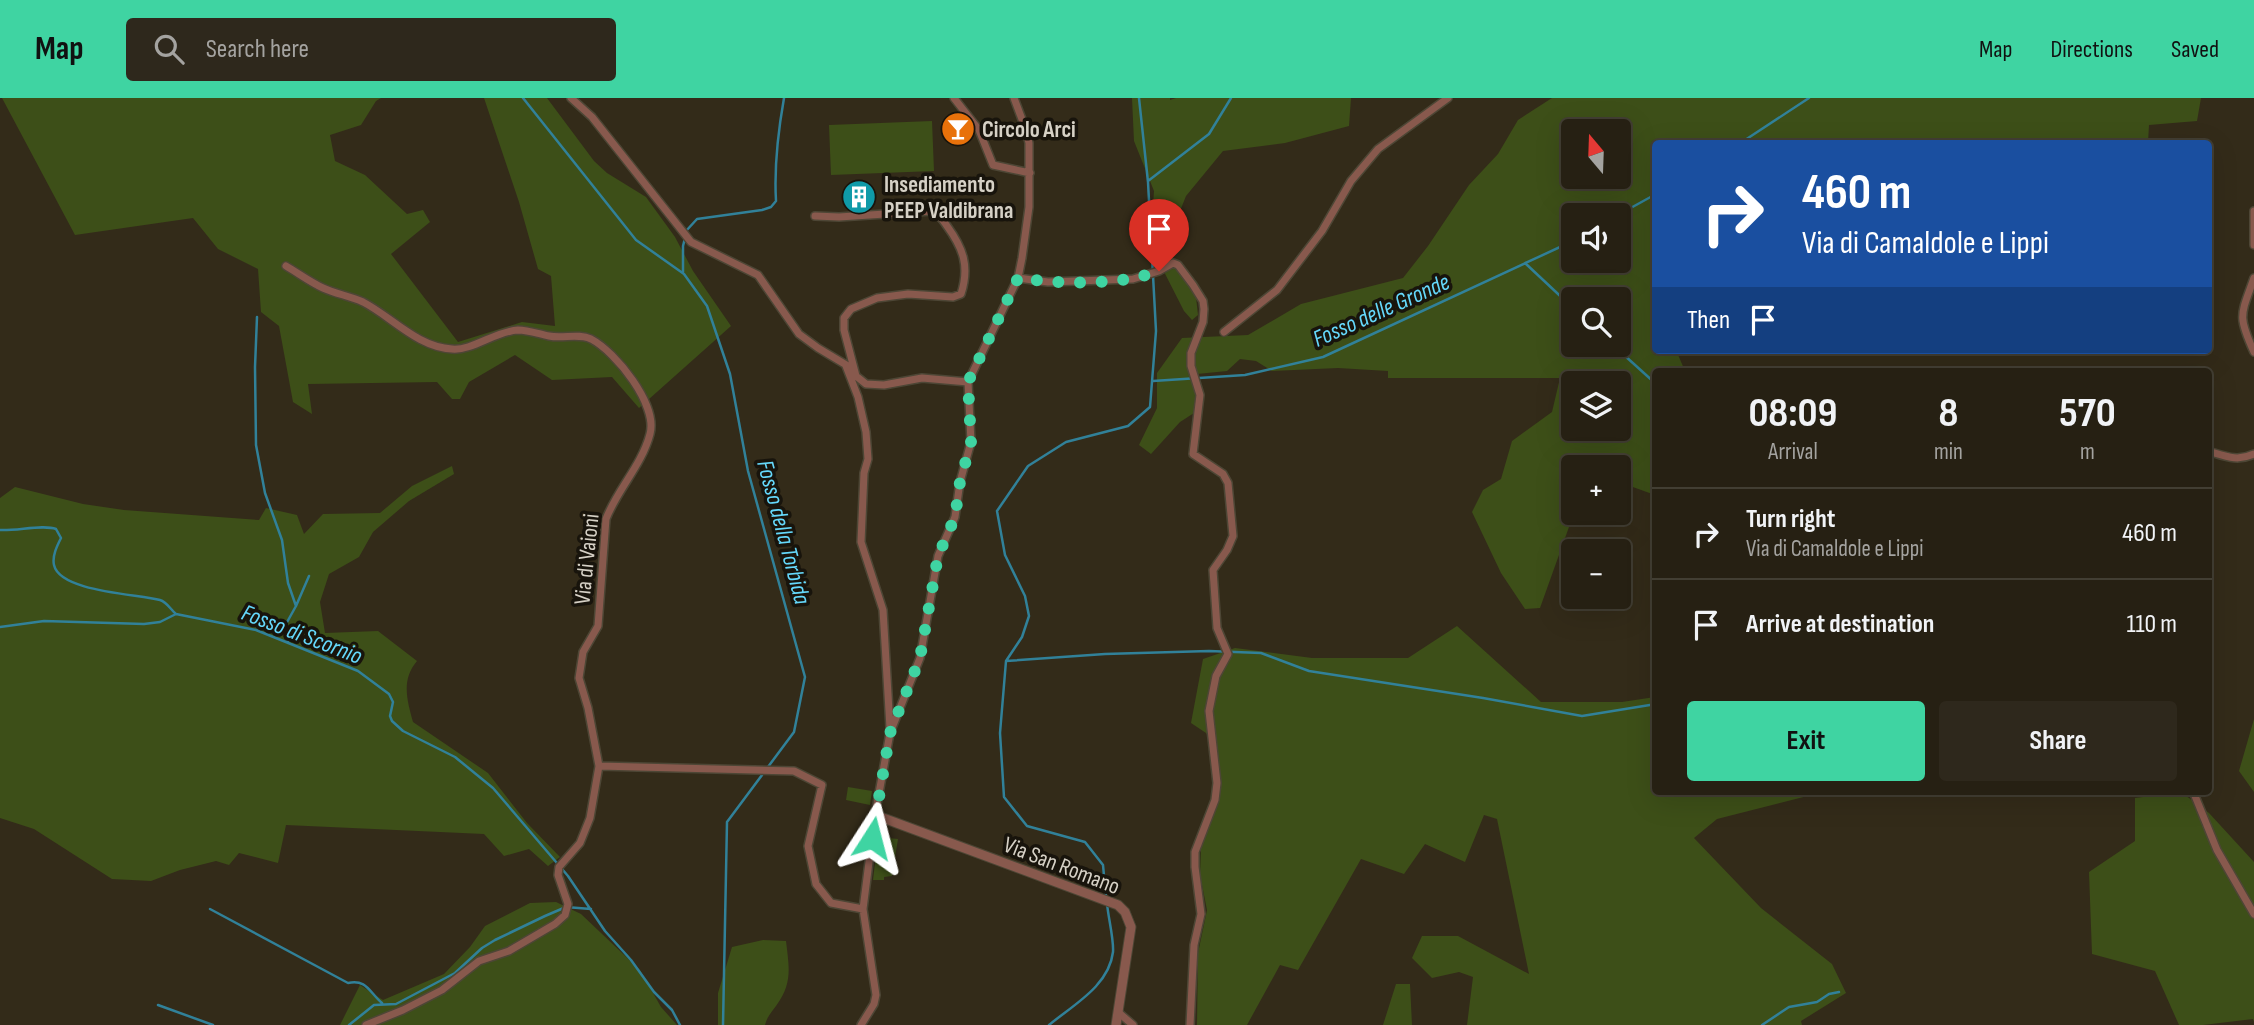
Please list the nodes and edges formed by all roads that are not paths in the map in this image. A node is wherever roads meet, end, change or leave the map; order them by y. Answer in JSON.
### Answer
{"nodes":[{"id":1,"x":571,"y":98,"type":"edge"},
{"id":2,"x":954,"y":98,"type":"edge"},
{"id":3,"x":1014,"y":98,"type":"edge"},
{"id":4,"x":1448,"y":98,"type":"edge"},
{"id":5,"x":1030,"y":173,"type":"junction"},
{"id":6,"x":2254,"y":211,"type":"edge"},
{"id":7,"x":816,"y":216,"type":"dead end"},
{"id":8,"x":2254,"y":245,"type":"edge"},
{"id":9,"x":286,"y":266,"type":"dead end"},
{"id":10,"x":1018,"y":278,"type":"junction"},
{"id":11,"x":2254,"y":278,"type":"edge"},
{"id":12,"x":1224,"y":332,"type":"dead end"},
{"id":13,"x":2254,"y":352,"type":"edge"},
{"id":14,"x":850,"y":367,"type":"junction"},
{"id":15,"x":968,"y":382,"type":"junction"},
{"id":16,"x":2212,"y":452,"type":"edge"},
{"id":17,"x":2254,"y":454,"type":"edge"},
{"id":18,"x":890,"y":733,"type":"junction"},
{"id":19,"x":599,"y":766,"type":"junction"},
{"id":20,"x":2195,"y":795,"type":"edge"},
{"id":21,"x":875,"y":815,"type":"junction"},
{"id":22,"x":863,"y":909,"type":"junction"},
{"id":23,"x":2254,"y":914,"type":"edge"},
{"id":24,"x":1119,"y":1013,"type":"junction"},
{"id":25,"x":366,"y":1025,"type":"edge"},
{"id":26,"x":861,"y":1025,"type":"edge"},
{"id":27,"x":1116,"y":1025,"type":"edge"},
{"id":28,"x":1133,"y":1025,"type":"edge"},
{"id":29,"x":1191,"y":1025,"type":"edge"}],
"edges":[{"from":1,"to":14,"type":"street"},
{"from":2,"to":5,"type":"street"},
{"from":3,"to":5,"type":"street"},
{"from":4,"to":12,"type":"street"},
{"from":5,"to":10,"type":"street"},
{"from":6,"to":8,"type":"street"},
{"from":7,"to":14,"type":"street"},
{"from":9,"to":19,"type":"street","name":"Via di Vaioni"},
{"from":10,"to":15,"type":"street"},
{"from":10,"to":29,"type":"street"},
{"from":11,"to":13,"type":"street"},
{"from":14,"to":15,"type":"street"},
{"from":14,"to":18,"type":"street"},
{"from":15,"to":18,"type":"street"},
{"from":16,"to":17,"type":"street"},
{"from":18,"to":21,"type":"street"},
{"from":19,"to":22,"type":"street"},
{"from":19,"to":25,"type":"street","name":"Via di Vaioni"},
{"from":20,"to":23,"type":"street"},
{"from":21,"to":22,"type":"street"},
{"from":21,"to":24,"type":"street","name":"Via San Romano"},
{"from":22,"to":26,"type":"street"},
{"from":24,"to":27,"type":"street","name":"Via San Romano"},
{"from":24,"to":28,"type":"street"}]}
